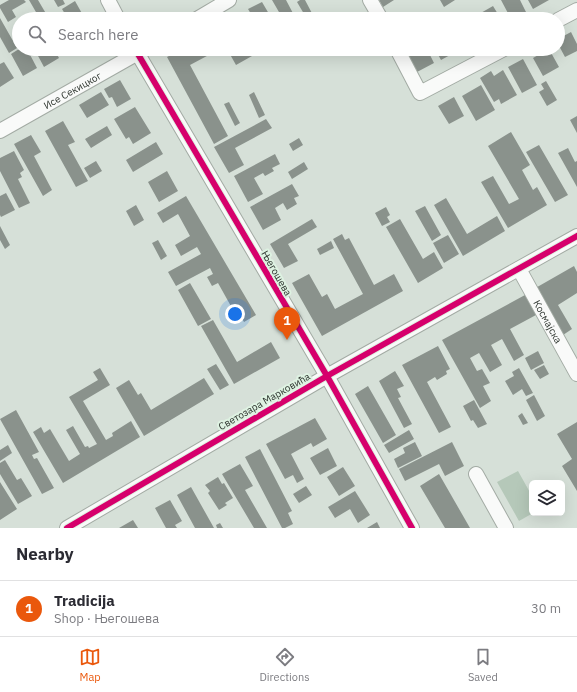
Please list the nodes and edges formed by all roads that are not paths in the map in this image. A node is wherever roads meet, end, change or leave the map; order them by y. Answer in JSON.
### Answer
{"nodes":[{"id":1,"x":108,"y":0,"type":"edge"},
{"id":2,"x":229,"y":0,"type":"edge"},
{"id":3,"x":370,"y":0,"type":"edge"},
{"id":4,"x":577,"y":10,"type":"edge"},
{"id":5,"x":114,"y":12,"type":"edge"},
{"id":6,"x":209,"y":12,"type":"edge"},
{"id":7,"x":376,"y":12,"type":"edge"},
{"id":8,"x":565,"y":16,"type":"edge"},
{"id":9,"x":129,"y":56,"type":"edge"},
{"id":10,"x":142,"y":56,"type":"edge"},
{"id":11,"x":400,"y":56,"type":"edge"},
{"id":12,"x":491,"y":56,"type":"edge"},
{"id":13,"x":0,"y":131,"type":"edge"},
{"id":14,"x":577,"y":236,"type":"edge"},
{"id":15,"x":519,"y":269,"type":"junction"},
{"id":16,"x":577,"y":374,"type":"edge"},
{"id":17,"x":327,"y":376,"type":"junction"},
{"id":18,"x":476,"y":474,"type":"dead end"},
{"id":19,"x":67,"y":528,"type":"edge"},
{"id":20,"x":412,"y":528,"type":"edge"},
{"id":21,"x":506,"y":528,"type":"edge"}],
"edges":[{"from":1,"to":5,"type":"street"},
{"from":2,"to":6,"type":"street"},
{"from":3,"to":7,"type":"street"},
{"from":4,"to":8,"type":"street"},
{"from":9,"to":13,"type":"street","name":"Исе Секицког"},
{"from":10,"to":17,"type":"street","name":"Његошева"},
{"from":11,"to":12,"type":"street"},
{"from":14,"to":15,"type":"street","name":"Светозара Марковића"},
{"from":15,"to":16,"type":"street","name":"Космајска"},
{"from":15,"to":17,"type":"street","name":"Светозара Марковића"},
{"from":17,"to":19,"type":"street","name":"Светозара Марковића"},
{"from":17,"to":20,"type":"street","name":"Његошева"},
{"from":18,"to":21,"type":"street"}]}
